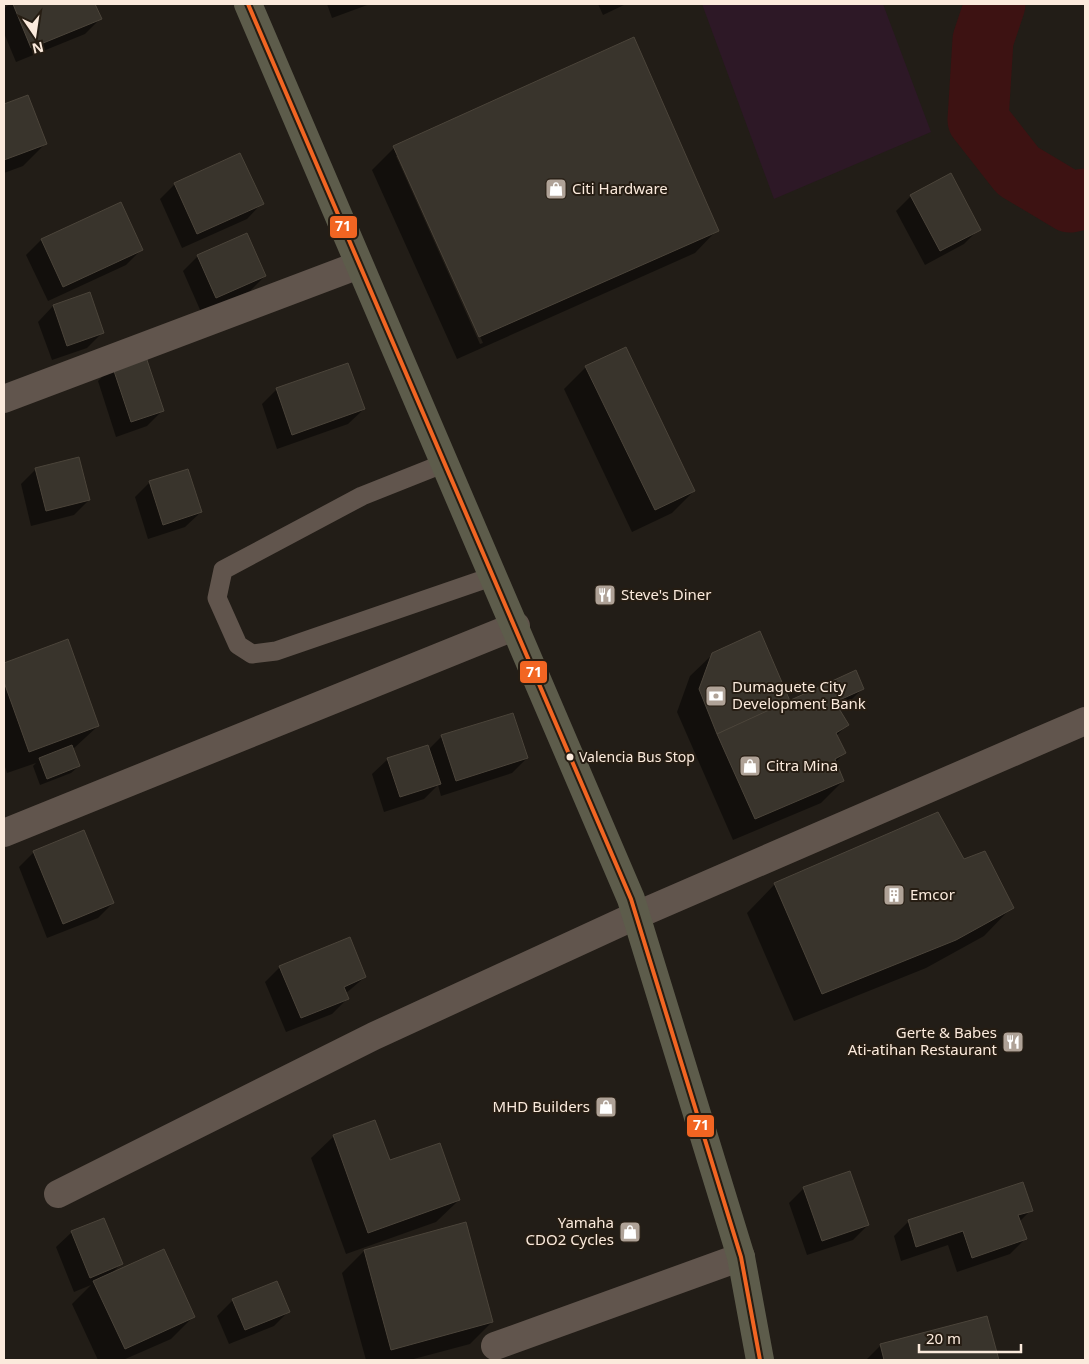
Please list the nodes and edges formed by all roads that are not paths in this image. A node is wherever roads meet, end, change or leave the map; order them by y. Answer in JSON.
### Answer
{"nodes":[{"id":1,"x":248,"y":4,"type":"edge"},
{"id":2,"x":359,"y":266,"type":"junction"},
{"id":3,"x":4,"y":399,"type":"edge"},
{"id":4,"x":445,"y":463,"type":"junction"},
{"id":5,"x":494,"y":576,"type":"junction"},
{"id":6,"x":516,"y":626,"type":"junction"},
{"id":7,"x":1085,"y":721,"type":"edge"},
{"id":8,"x":4,"y":833,"type":"edge"},
{"id":9,"x":637,"y":915,"type":"junction"},
{"id":10,"x":58,"y":1194,"type":"dead end"},
{"id":11,"x":741,"y":1258,"type":"junction"},
{"id":12,"x":496,"y":1346,"type":"dead end"},
{"id":13,"x":760,"y":1360,"type":"edge"}],
"edges":[{"from":1,"to":2,"type":"highway"},
{"from":2,"to":3,"type":"street"},
{"from":2,"to":4,"type":"highway"},
{"from":4,"to":5,"type":"highway"},
{"from":4,"to":5,"type":"lane"},
{"from":5,"to":6,"type":"highway"},
{"from":6,"to":8,"type":"street"},
{"from":6,"to":9,"type":"highway"},
{"from":7,"to":9,"type":"street"},
{"from":9,"to":10,"type":"street"},
{"from":9,"to":11,"type":"highway"},
{"from":11,"to":12,"type":"street"},
{"from":11,"to":13,"type":"highway"}]}
